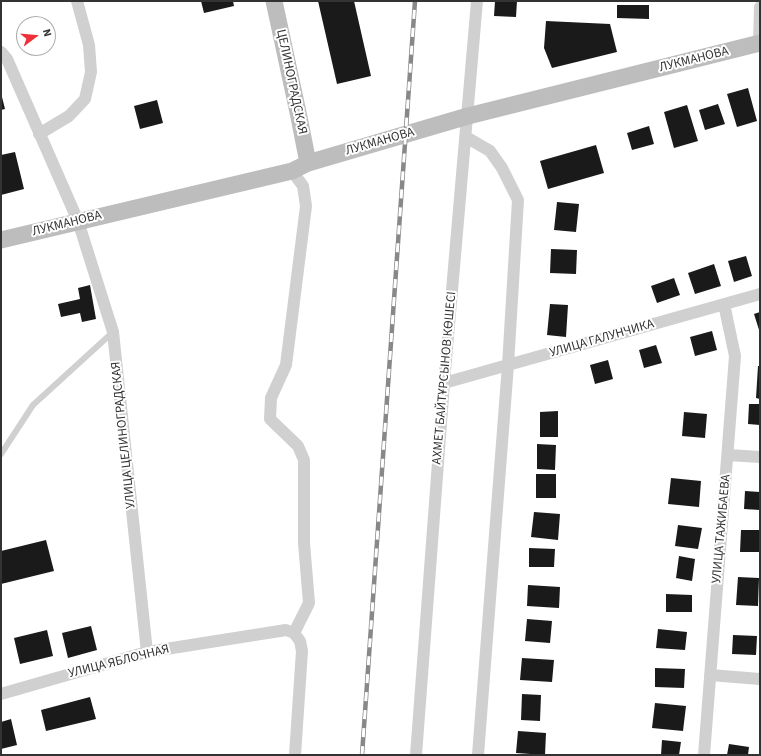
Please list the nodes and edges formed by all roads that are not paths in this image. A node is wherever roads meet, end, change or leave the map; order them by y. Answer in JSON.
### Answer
{"nodes":[{"id":1,"x":77,"y":1,"type":"edge"},
{"id":2,"x":274,"y":1,"type":"edge"},
{"id":3,"x":477,"y":1,"type":"edge"},
{"id":4,"x":760,"y":7,"type":"edge"},
{"id":5,"x":760,"y":43,"type":"edge"},
{"id":6,"x":1,"y":52,"type":"edge"},
{"id":7,"x":468,"y":116,"type":"junction"},
{"id":8,"x":39,"y":134,"type":"junction"},
{"id":9,"x":466,"y":137,"type":"junction"},
{"id":10,"x":308,"y":162,"type":"junction"},
{"id":11,"x":292,"y":171,"type":"junction"},
{"id":12,"x":78,"y":222,"type":"junction"},
{"id":13,"x":1,"y":240,"type":"edge"},
{"id":14,"x":760,"y":294,"type":"edge"},
{"id":15,"x":724,"y":304,"type":"junction"},
{"id":16,"x":113,"y":332,"type":"junction"},
{"id":17,"x":508,"y":365,"type":"junction"},
{"id":18,"x":444,"y":383,"type":"junction"},
{"id":19,"x":1,"y":454,"type":"edge"},
{"id":20,"x":728,"y":455,"type":"junction"},
{"id":21,"x":760,"y":457,"type":"edge"},
{"id":22,"x":290,"y":631,"type":"junction"},
{"id":23,"x":147,"y":652,"type":"junction"},
{"id":24,"x":710,"y":676,"type":"junction"},
{"id":25,"x":760,"y":679,"type":"edge"},
{"id":26,"x":1,"y":694,"type":"edge"},
{"id":27,"x":295,"y":755,"type":"edge"},
{"id":28,"x":416,"y":755,"type":"edge"},
{"id":29,"x":478,"y":755,"type":"edge"},
{"id":30,"x":704,"y":755,"type":"edge"}],
"edges":[{"from":1,"to":8,"type":"street"},
{"from":2,"to":10,"type":"street","name":"ЦЕЛИНОГРАДСКАЯ"},
{"from":3,"to":7,"type":"street","name":"АХМЕТ БАЙТҰРСЫНОВ КӨШЕСІ"},
{"from":4,"to":5,"type":"street"},
{"from":5,"to":7,"type":"street","name":"ЛУКМАНОВА"},
{"from":6,"to":8,"type":"street","name":"УЛИЦА ЦЕЛИНОГРАДСКАЯ"},
{"from":7,"to":9,"type":"street","name":"АХМЕТ БАЙТҰРСЫНОВ КӨШЕСІ"},
{"from":7,"to":10,"type":"street","name":"ЛУКМАНОВА"},
{"from":8,"to":12,"type":"street","name":"УЛИЦА ЦЕЛИНОГРАДСКАЯ"},
{"from":9,"to":17,"type":"street"},
{"from":9,"to":18,"type":"street","name":"АХМЕТ БАЙТҰРСЫНОВ КӨШЕСІ"},
{"from":10,"to":11,"type":"street","name":"ЛУКМАНОВА"},
{"from":11,"to":12,"type":"street","name":"ЛУКМАНОВА"},
{"from":11,"to":22,"type":"street"},
{"from":12,"to":13,"type":"street","name":"ЛУКМАНОВА"},
{"from":12,"to":16,"type":"street","name":"УЛИЦА ЦЕЛИНОГРАДСКАЯ"},
{"from":14,"to":15,"type":"street","name":"УЛИЦА ГАЛУНЧИКА"},
{"from":15,"to":17,"type":"street","name":"УЛИЦА ГАЛУНЧИКА"},
{"from":15,"to":20,"type":"street","name":"УЛИЦА ТАЖИБАЕВА"},
{"from":16,"to":19,"type":"lane"},
{"from":16,"to":23,"type":"street","name":"УЛИЦА ЦЕЛИНОГРАДСКАЯ"},
{"from":17,"to":18,"type":"street","name":"УЛИЦА ГАЛУНЧИКА"},
{"from":17,"to":29,"type":"street"},
{"from":18,"to":28,"type":"street","name":"АХМЕТ БАЙТҰРСЫНОВ КӨШЕСІ"},
{"from":20,"to":21,"type":"street"},
{"from":20,"to":24,"type":"street","name":"УЛИЦА ТАЖИБАЕВА"},
{"from":22,"to":23,"type":"street","name":"УЛИЦА ЯБЛОЧНАЯ"},
{"from":22,"to":27,"type":"street"},
{"from":23,"to":26,"type":"street","name":"УЛИЦА ЯБЛОЧНАЯ"},
{"from":24,"to":25,"type":"street"},
{"from":24,"to":30,"type":"street","name":"УЛИЦА ТАЖИБАЕВА"}]}
